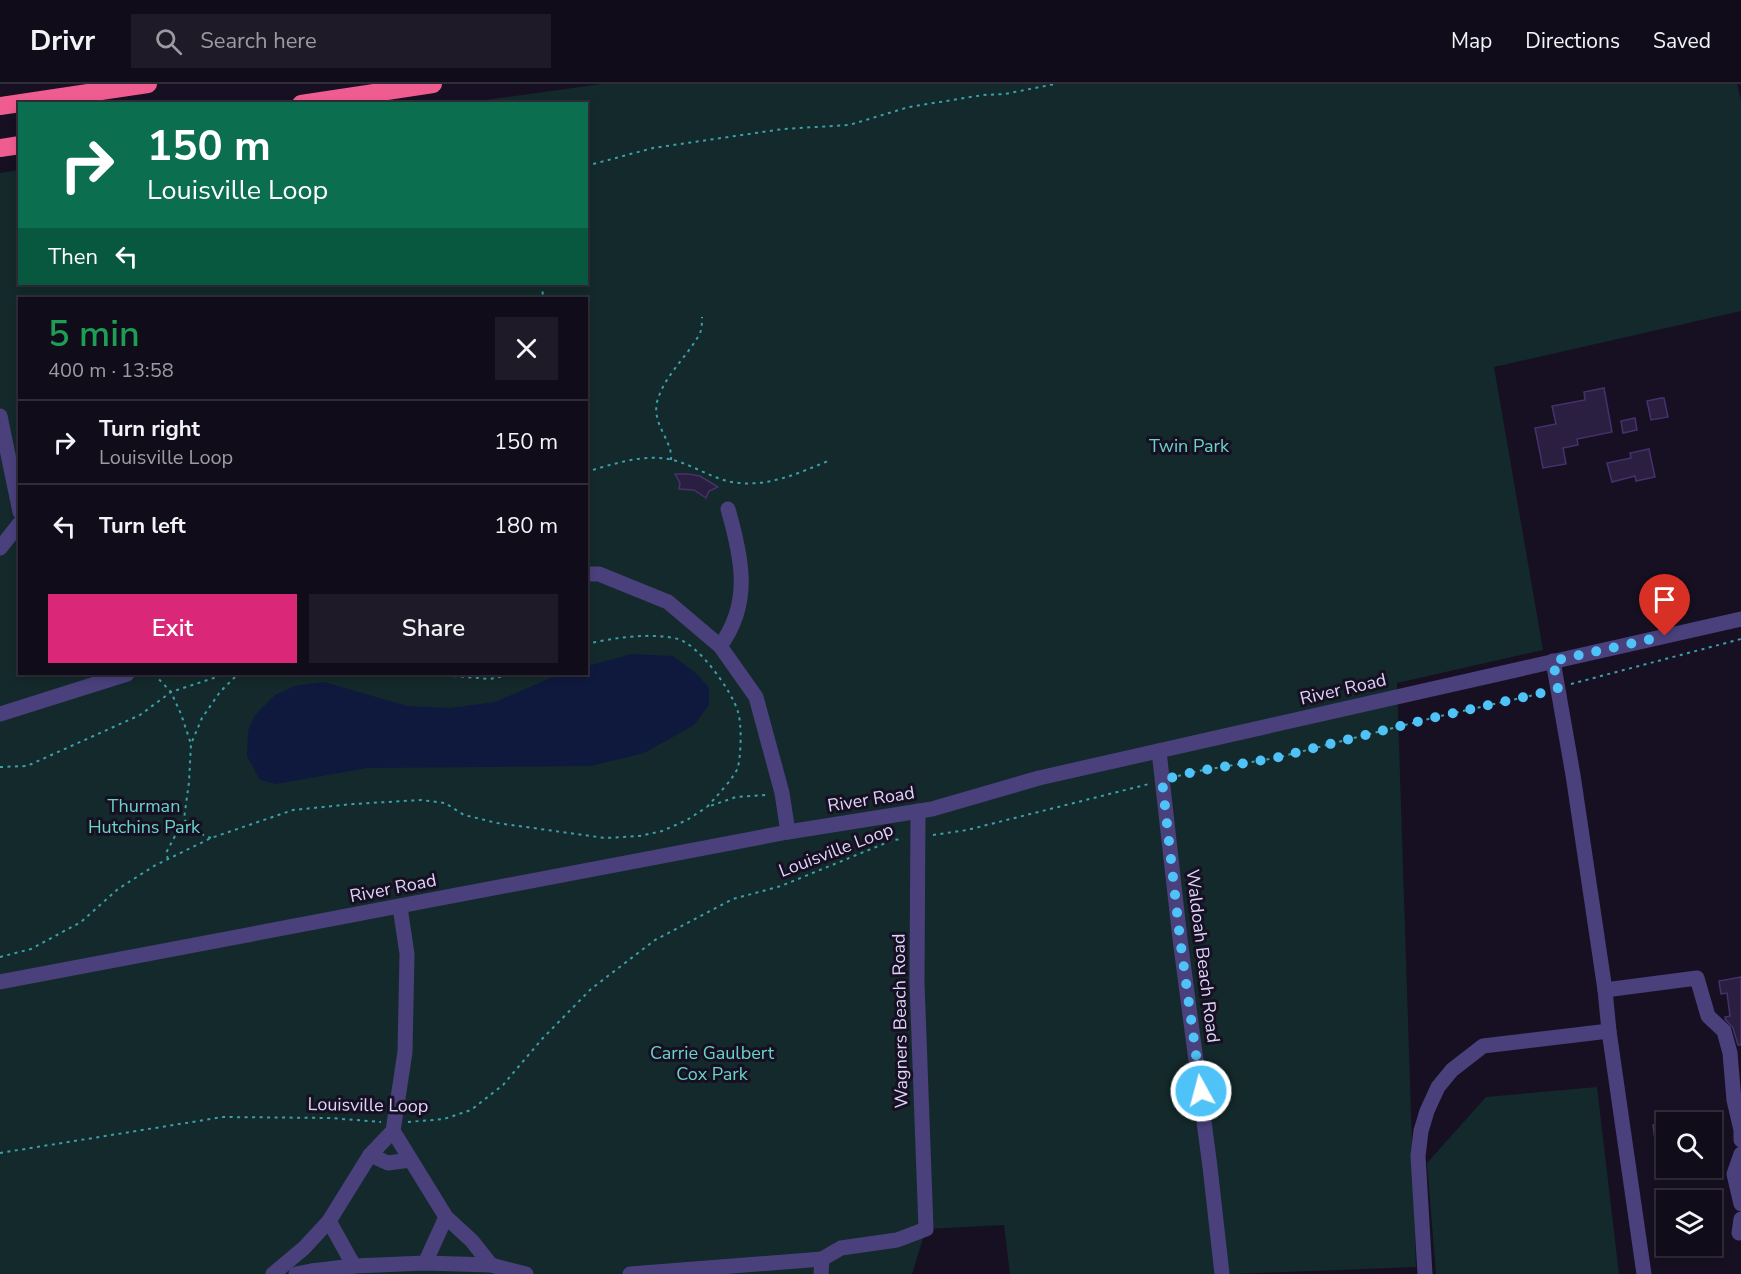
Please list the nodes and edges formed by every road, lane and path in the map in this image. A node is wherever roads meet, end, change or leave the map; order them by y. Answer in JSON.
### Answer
{"nodes":[{"id":1,"x":148,"y":84,"type":"edge"},
{"id":2,"x":433,"y":84,"type":"edge"},
{"id":3,"x":1054,"y":84,"type":"edge"},
{"id":4,"x":27,"y":102,"type":"edge"},
{"id":5,"x":314,"y":102,"type":"edge"},
{"id":6,"x":18,"y":103,"type":"edge"},
{"id":7,"x":0,"y":106,"type":"edge"},
{"id":8,"x":18,"y":145,"type":"edge"},
{"id":9,"x":0,"y":148,"type":"edge"},
{"id":10,"x":588,"y":165,"type":"edge"},
{"id":11,"x":702,"y":317,"type":"dead end"},
{"id":12,"x":0,"y":416,"type":"edge"},
{"id":13,"x":671,"y":460,"type":"junction"},
{"id":14,"x":828,"y":462,"type":"dead end"},
{"id":15,"x":588,"y":471,"type":"edge"},
{"id":16,"x":18,"y":502,"type":"edge"},
{"id":17,"x":728,"y":509,"type":"dead end"},
{"id":18,"x":18,"y":526,"type":"edge"},
{"id":19,"x":0,"y":548,"type":"edge"},
{"id":20,"x":588,"y":574,"type":"edge"},
{"id":21,"x":1741,"y":619,"type":"edge"},
{"id":22,"x":1741,"y":639,"type":"edge"},
{"id":23,"x":588,"y":644,"type":"edge"},
{"id":24,"x":720,"y":646,"type":"junction"},
{"id":25,"x":1553,"y":661,"type":"junction"},
{"id":26,"x":124,"y":675,"type":"edge"},
{"id":27,"x":155,"y":675,"type":"edge"},
{"id":28,"x":223,"y":675,"type":"edge"},
{"id":29,"x":237,"y":675,"type":"edge"},
{"id":30,"x":442,"y":675,"type":"edge"},
{"id":31,"x":508,"y":675,"type":"edge"},
{"id":32,"x":1558,"y":688,"type":"junction"},
{"id":33,"x":171,"y":692,"type":"junction"},
{"id":34,"x":0,"y":714,"type":"edge"},
{"id":35,"x":191,"y":744,"type":"junction"},
{"id":36,"x":1159,"y":751,"type":"junction"},
{"id":37,"x":0,"y":767,"type":"edge"},
{"id":38,"x":1162,"y":780,"type":"junction"},
{"id":39,"x":782,"y":793,"type":"junction"},
{"id":40,"x":707,"y":807,"type":"junction"},
{"id":41,"x":918,"y":811,"type":"junction"},
{"id":42,"x":184,"y":819,"type":"junction"},
{"id":43,"x":789,"y":832,"type":"junction"},
{"id":44,"x":919,"y":837,"type":"junction"},
{"id":45,"x":211,"y":838,"type":"junction"},
{"id":46,"x":168,"y":859,"type":"junction"},
{"id":47,"x":399,"y":907,"type":"junction"},
{"id":48,"x":0,"y":957,"type":"edge"},
{"id":49,"x":0,"y":982,"type":"edge"},
{"id":50,"x":1605,"y":990,"type":"junction"},
{"id":51,"x":1609,"y":1031,"type":"junction"},
{"id":52,"x":394,"y":1127,"type":"junction"},
{"id":53,"x":1741,"y":1140,"type":"edge"},
{"id":54,"x":0,"y":1154,"type":"edge"},
{"id":55,"x":1741,"y":1154,"type":"edge"},
{"id":56,"x":370,"y":1155,"type":"junction"},
{"id":57,"x":410,"y":1160,"type":"junction"},
{"id":58,"x":1741,"y":1204,"type":"edge"},
{"id":59,"x":446,"y":1217,"type":"junction"},
{"id":60,"x":329,"y":1221,"type":"junction"},
{"id":61,"x":425,"y":1263,"type":"junction"},
{"id":62,"x":491,"y":1265,"type":"junction"},
{"id":63,"x":354,"y":1266,"type":"junction"},
{"id":64,"x":822,"y":1266,"type":"edge"},
{"id":65,"x":273,"y":1274,"type":"edge"},
{"id":66,"x":296,"y":1274,"type":"edge"},
{"id":67,"x":526,"y":1274,"type":"edge"},
{"id":68,"x":630,"y":1274,"type":"edge"},
{"id":69,"x":1222,"y":1274,"type":"edge"},
{"id":70,"x":1425,"y":1274,"type":"edge"},
{"id":71,"x":1644,"y":1274,"type":"edge"}],
"edges":[{"from":1,"to":4,"type":"highway"},
{"from":2,"to":5,"type":"highway"},
{"from":3,"to":10,"type":"path"},
{"from":6,"to":7,"type":"highway"},
{"from":8,"to":9,"type":"highway"},
{"from":11,"to":13,"type":"path"},
{"from":12,"to":16,"type":"street"},
{"from":13,"to":14,"type":"path"},
{"from":13,"to":15,"type":"path"},
{"from":17,"to":24,"type":"street"},
{"from":18,"to":19,"type":"street"},
{"from":20,"to":24,"type":"street"},
{"from":21,"to":25,"type":"street","name":"River Road"},
{"from":22,"to":32,"type":"path","name":"Louisville Loop"},
{"from":23,"to":40,"type":"path"},
{"from":24,"to":39,"type":"street"},
{"from":25,"to":32,"type":"street"},
{"from":25,"to":36,"type":"street","name":"River Road"},
{"from":26,"to":34,"type":"street"},
{"from":27,"to":33,"type":"path"},
{"from":28,"to":33,"type":"path"},
{"from":29,"to":35,"type":"path"},
{"from":30,"to":31,"type":"path"},
{"from":32,"to":38,"type":"path","name":"Louisville Loop"},
{"from":32,"to":50,"type":"street"},
{"from":33,"to":35,"type":"path"},
{"from":33,"to":37,"type":"path"},
{"from":35,"to":42,"type":"path"},
{"from":36,"to":38,"type":"street","name":"Waldoah Beach Road"},
{"from":36,"to":41,"type":"street","name":"River Road"},
{"from":38,"to":44,"type":"path","name":"Louisville Loop"},
{"from":38,"to":69,"type":"street","name":"Waldoah Beach Road"},
{"from":39,"to":40,"type":"path"},
{"from":39,"to":43,"type":"street"},
{"from":40,"to":45,"type":"path"},
{"from":41,"to":43,"type":"street","name":"River Road"},
{"from":41,"to":44,"type":"street","name":"Wagners Beach Road"},
{"from":42,"to":45,"type":"path"},
{"from":42,"to":46,"type":"path"},
{"from":43,"to":47,"type":"street","name":"River Road"},
{"from":44,"to":52,"type":"path","name":"Louisville Loop"},
{"from":44,"to":64,"type":"street","name":"Wagners Beach Road"},
{"from":45,"to":46,"type":"path"},
{"from":46,"to":48,"type":"path"},
{"from":47,"to":49,"type":"street","name":"River Road"},
{"from":47,"to":52,"type":"street"},
{"from":50,"to":51,"type":"street"},
{"from":50,"to":53,"type":"street"},
{"from":51,"to":70,"type":"street"},
{"from":51,"to":71,"type":"street"},
{"from":52,"to":54,"type":"path","name":"Louisville Loop"},
{"from":52,"to":56,"type":"street"},
{"from":52,"to":57,"type":"street"},
{"from":55,"to":58,"type":"street"},
{"from":56,"to":57,"type":"street"},
{"from":56,"to":60,"type":"street"},
{"from":57,"to":59,"type":"street"},
{"from":59,"to":61,"type":"street"},
{"from":59,"to":62,"type":"street"},
{"from":60,"to":63,"type":"street"},
{"from":60,"to":65,"type":"street"},
{"from":61,"to":62,"type":"street"},
{"from":61,"to":63,"type":"street"},
{"from":62,"to":67,"type":"street"},
{"from":63,"to":66,"type":"street"},
{"from":64,"to":68,"type":"street"}]}
